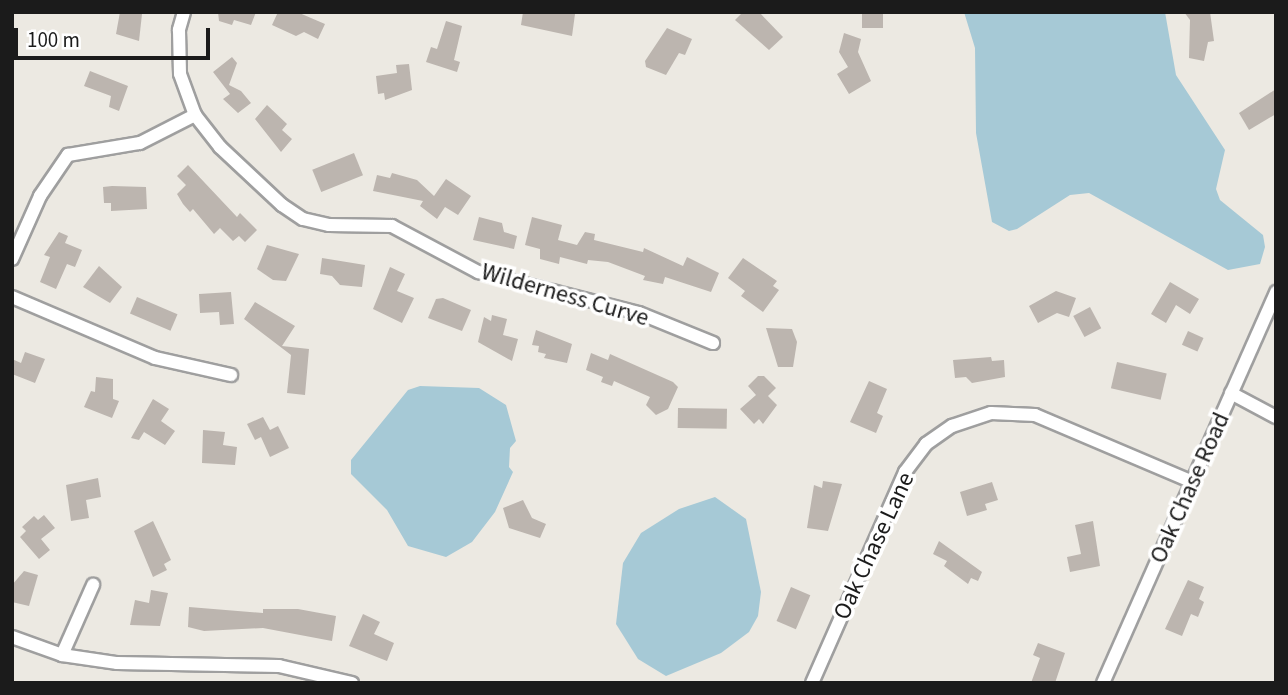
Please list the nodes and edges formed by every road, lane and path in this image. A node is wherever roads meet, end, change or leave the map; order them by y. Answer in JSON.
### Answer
{"nodes":[{"id":1,"x":184,"y":12,"type":"edge"},
{"id":2,"x":195,"y":116,"type":"junction"},
{"id":3,"x":12,"y":259,"type":"edge"},
{"id":4,"x":1276,"y":292,"type":"edge"},
{"id":5,"x":12,"y":297,"type":"edge"},
{"id":6,"x":713,"y":344,"type":"dead end"},
{"id":7,"x":232,"y":375,"type":"dead end"},
{"id":8,"x":1231,"y":393,"type":"junction"},
{"id":9,"x":1276,"y":418,"type":"edge"},
{"id":10,"x":1193,"y":482,"type":"junction"},
{"id":11,"x":93,"y":586,"type":"dead end"},
{"id":12,"x":12,"y":637,"type":"edge"},
{"id":13,"x":62,"y":655,"type":"junction"},
{"id":14,"x":352,"y":683,"type":"edge"},
{"id":15,"x":812,"y":683,"type":"edge"},
{"id":16,"x":1103,"y":683,"type":"edge"}],
"edges":[{"from":1,"to":2,"type":"street","name":"Wilderness Curve"},
{"from":2,"to":3,"type":"street"},
{"from":2,"to":6,"type":"street","name":"Wilderness Curve"},
{"from":4,"to":8,"type":"street","name":"Oak Chase Road"},
{"from":5,"to":7,"type":"street"},
{"from":8,"to":9,"type":"street"},
{"from":8,"to":10,"type":"street","name":"Oak Chase Road"},
{"from":10,"to":15,"type":"street","name":"Oak Chase Lane"},
{"from":10,"to":16,"type":"street","name":"Oak Chase Road"},
{"from":11,"to":13,"type":"street"},
{"from":12,"to":13,"type":"street"},
{"from":13,"to":14,"type":"street"}]}
